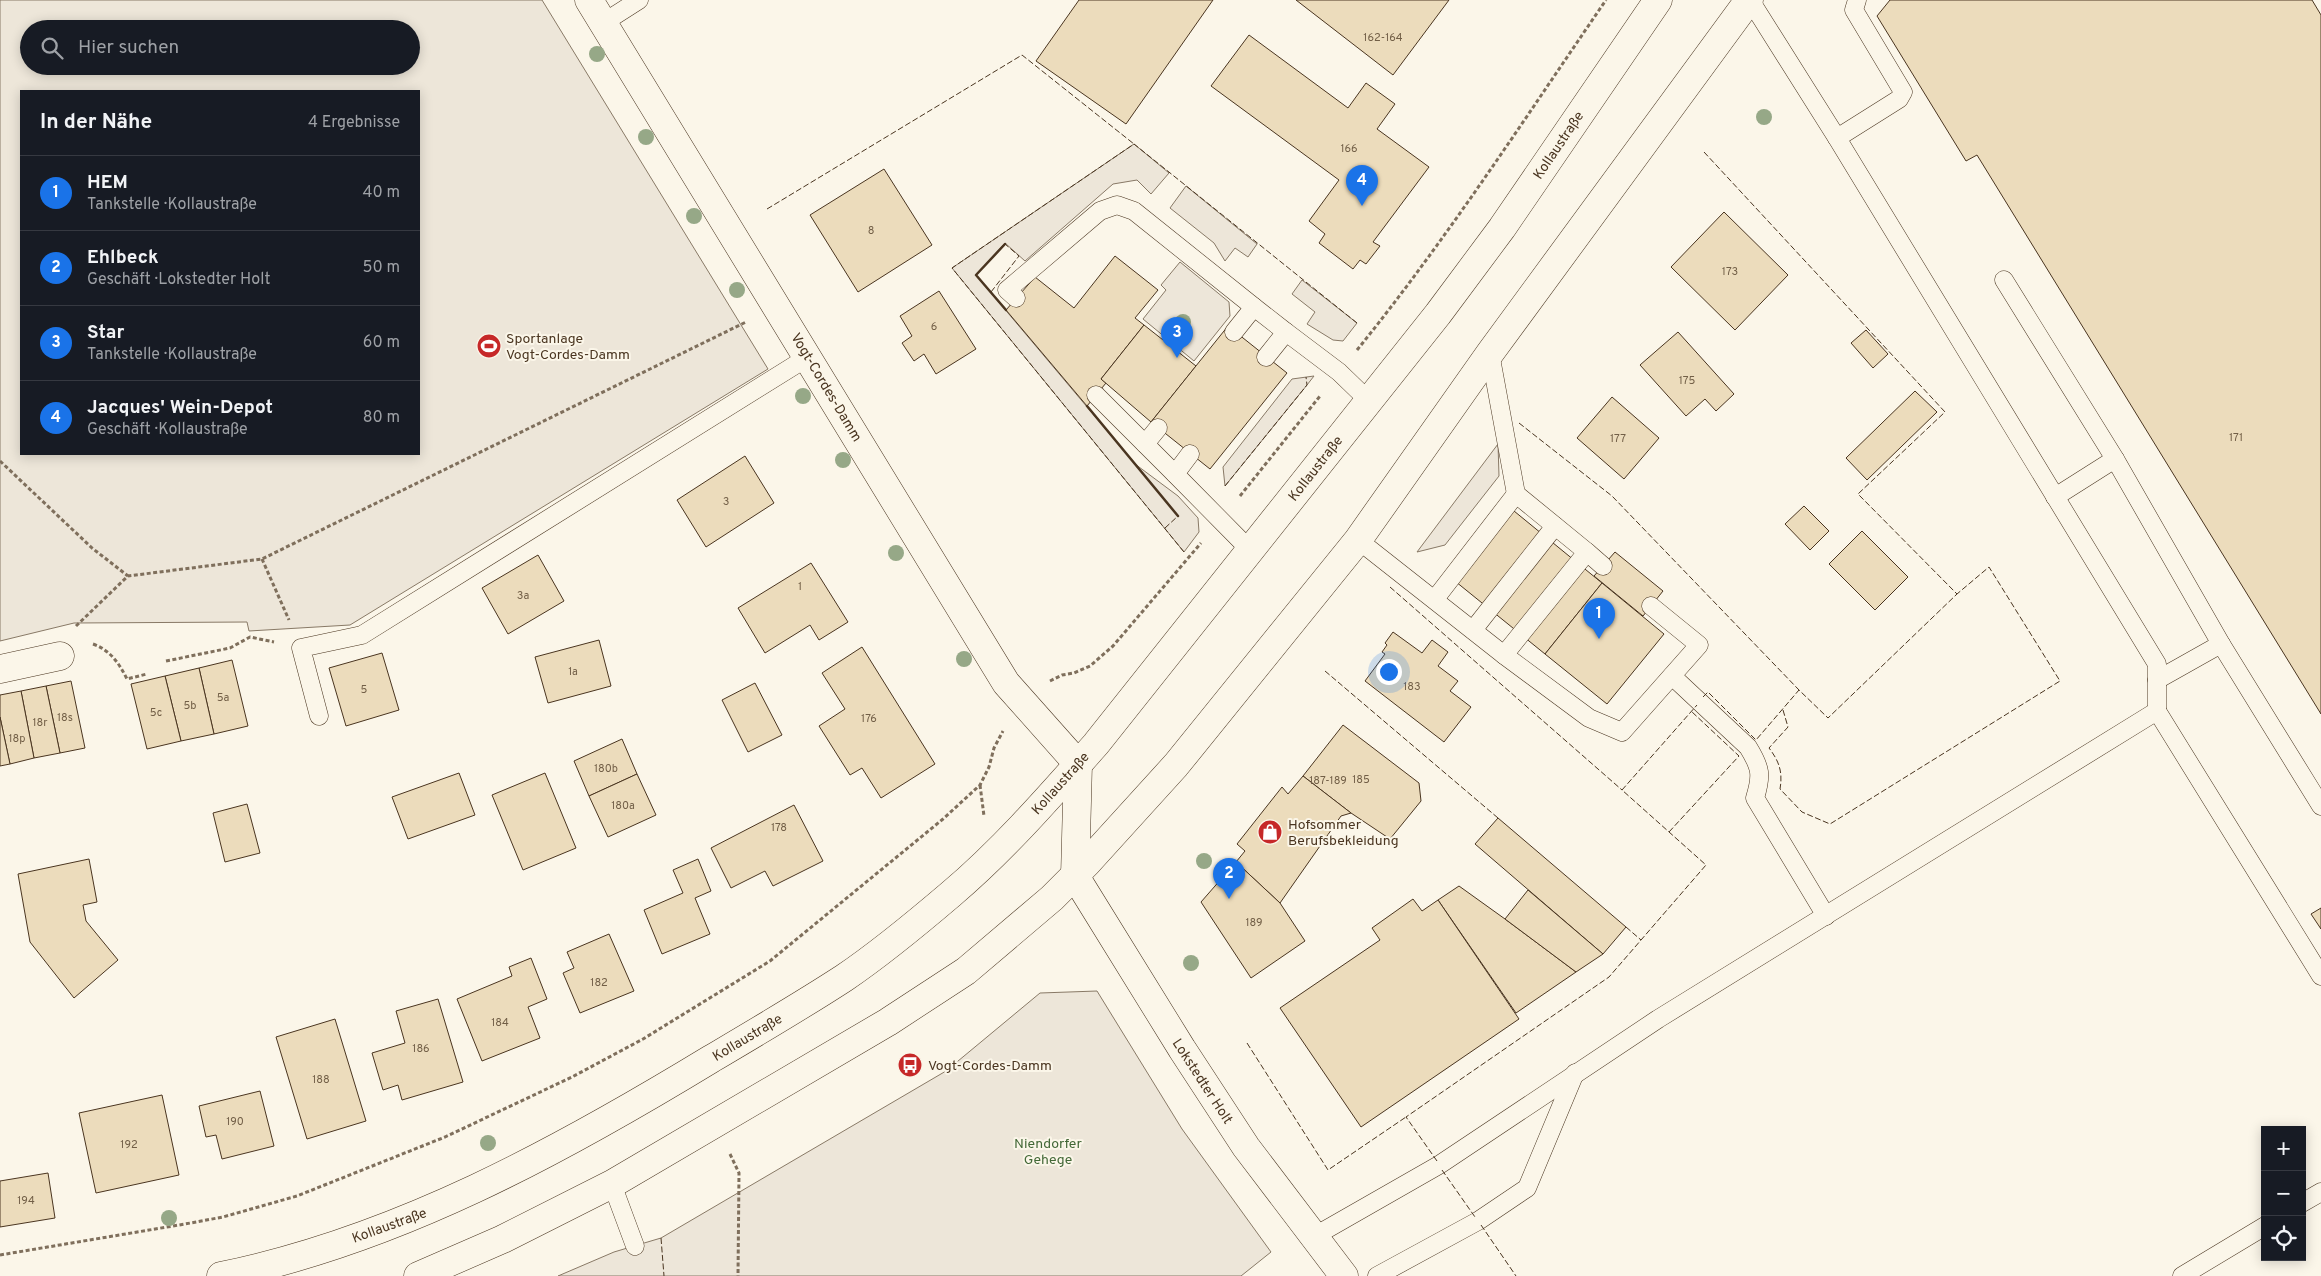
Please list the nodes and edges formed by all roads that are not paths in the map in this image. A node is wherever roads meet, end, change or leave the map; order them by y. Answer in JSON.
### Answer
{"nodes":[{"id":1,"x":589,"y":0,"type":"edge"},
{"id":2,"x":639,"y":0,"type":"edge"},
{"id":3,"x":1658,"y":0,"type":"edge"},
{"id":4,"x":1749,"y":0,"type":"edge"},
{"id":5,"x":1856,"y":0,"type":"edge"},
{"id":6,"x":603,"y":23,"type":"junction"},
{"id":7,"x":1837,"y":138,"type":"junction"},
{"id":8,"x":2004,"y":280,"type":"dead end"},
{"id":9,"x":1016,"y":298,"type":"dead end"},
{"id":10,"x":1254,"y":307,"type":"junction"},
{"id":11,"x":1234,"y":332,"type":"dead end"},
{"id":12,"x":1286,"y":332,"type":"junction"},
{"id":13,"x":1490,"y":353,"type":"junction"},
{"id":14,"x":808,"y":357,"type":"junction"},
{"id":15,"x":1266,"y":357,"type":"dead end"},
{"id":16,"x":1096,"y":395,"type":"dead end"},
{"id":17,"x":1368,"y":400,"type":"junction"},
{"id":18,"x":1158,"y":428,"type":"dead end"},
{"id":19,"x":1145,"y":444,"type":"junction"},
{"id":20,"x":1190,"y":454,"type":"dead end"},
{"id":21,"x":2115,"y":459,"type":"junction"},
{"id":22,"x":1174,"y":474,"type":"junction"},
{"id":23,"x":1516,"y":494,"type":"junction"},
{"id":24,"x":2055,"y":496,"type":"junction"},
{"id":25,"x":1555,"y":526,"type":"junction"},
{"id":26,"x":1358,"y":540,"type":"junction"},
{"id":27,"x":1251,"y":551,"type":"junction"},
{"id":28,"x":1586,"y":552,"type":"junction"},
{"id":29,"x":1603,"y":566,"type":"dead end"},
{"id":30,"x":1435,"y":599,"type":"junction"},
{"id":31,"x":1651,"y":606,"type":"dead end"},
{"id":32,"x":1472,"y":630,"type":"junction"},
{"id":33,"x":2221,"y":644,"type":"junction"},
{"id":34,"x":1504,"y":655,"type":"junction"},
{"id":35,"x":48,"y":659,"type":"road end"},
{"id":36,"x":0,"y":669,"type":"edge"},
{"id":37,"x":1672,"y":676,"type":"junction"},
{"id":38,"x":2157,"y":680,"type":"junction"},
{"id":39,"x":2157,"y":711,"type":"junction"},
{"id":40,"x":319,"y":716,"type":"dead end"},
{"id":41,"x":1078,"y":764,"type":"junction"},
{"id":42,"x":2321,"y":806,"type":"edge"},
{"id":43,"x":1075,"y":876,"type":"junction"},
{"id":44,"x":1826,"y":916,"type":"junction"},
{"id":45,"x":2321,"y":976,"type":"edge"},
{"id":46,"x":1575,"y":1073,"type":"junction"},
{"id":47,"x":612,"y":1184,"type":"junction"},
{"id":48,"x":2321,"y":1192,"type":"edge"},
{"id":49,"x":2306,"y":1201,"type":"edge"},
{"id":50,"x":2261,"y":1228,"type":"edge"},
{"id":51,"x":1314,"y":1237,"type":"junction"},
{"id":52,"x":635,"y":1246,"type":"dead end"},
{"id":53,"x":221,"y":1276,"type":"edge"},
{"id":54,"x":418,"y":1276,"type":"edge"},
{"id":55,"x":1344,"y":1276,"type":"edge"},
{"id":56,"x":1377,"y":1276,"type":"edge"},
{"id":57,"x":2182,"y":1276,"type":"edge"}],
"edges":[{"from":1,"to":6,"type":"main road","name":"Vogt-Cordes-Damm"},
{"from":2,"to":6,"type":"lane"},
{"from":3,"to":17,"type":"main road","name":"Kollaustraße"},
{"from":4,"to":7,"type":"lane"},
{"from":4,"to":13,"type":"main road"},
{"from":5,"to":7,"type":"lane"},
{"from":6,"to":14,"type":"main road","name":"Vogt-Cordes-Damm"},
{"from":7,"to":24,"type":"lane"},
{"from":8,"to":21,"type":"lane"},
{"from":9,"to":10,"type":"lane"},
{"from":10,"to":11,"type":"lane"},
{"from":10,"to":12,"type":"lane"},
{"from":12,"to":15,"type":"lane"},
{"from":12,"to":17,"type":"lane"},
{"from":13,"to":23,"type":"lane"},
{"from":13,"to":26,"type":"main road"},
{"from":14,"to":40,"type":"lane"},
{"from":14,"to":41,"type":"main road","name":"Vogt-Cordes-Damm"},
{"from":16,"to":19,"type":"lane"},
{"from":17,"to":27,"type":"main road","name":"Kollaustraße"},
{"from":18,"to":19,"type":"lane"},
{"from":19,"to":22,"type":"lane"},
{"from":20,"to":22,"type":"lane"},
{"from":21,"to":24,"type":"lane"},
{"from":21,"to":33,"type":"lane"},
{"from":22,"to":27,"type":"lane"},
{"from":23,"to":25,"type":"lane"},
{"from":23,"to":30,"type":"lane"},
{"from":24,"to":38,"type":"lane"},
{"from":25,"to":28,"type":"lane"},
{"from":25,"to":32,"type":"lane"},
{"from":26,"to":30,"type":"lane"},
{"from":26,"to":43,"type":"main road"},
{"from":27,"to":41,"type":"main road","name":"Kollaustraße"},
{"from":28,"to":29,"type":"lane"},
{"from":28,"to":34,"type":"lane"},
{"from":30,"to":32,"type":"lane"},
{"from":31,"to":37,"type":"lane"},
{"from":32,"to":34,"type":"lane"},
{"from":33,"to":38,"type":"lane"},
{"from":33,"to":42,"type":"lane"},
{"from":34,"to":37,"type":"lane"},
{"from":35,"to":36,"type":"main road"},
{"from":37,"to":44,"type":"lane"},
{"from":38,"to":39,"type":"lane"},
{"from":39,"to":44,"type":"lane"},
{"from":39,"to":45,"type":"lane"},
{"from":41,"to":43,"type":"main road"},
{"from":41,"to":53,"type":"main road","name":"Kollaustraße"},
{"from":43,"to":47,"type":"main road"},
{"from":43,"to":51,"type":"main road","name":"Lokstedter Holt"},
{"from":44,"to":46,"type":"lane"},
{"from":46,"to":51,"type":"lane"},
{"from":46,"to":56,"type":"lane"},
{"from":47,"to":52,"type":"lane"},
{"from":47,"to":54,"type":"main road"},
{"from":48,"to":49,"type":"lane"},
{"from":50,"to":57,"type":"lane"},
{"from":51,"to":55,"type":"main road","name":"Lokstedter Holt"}]}
